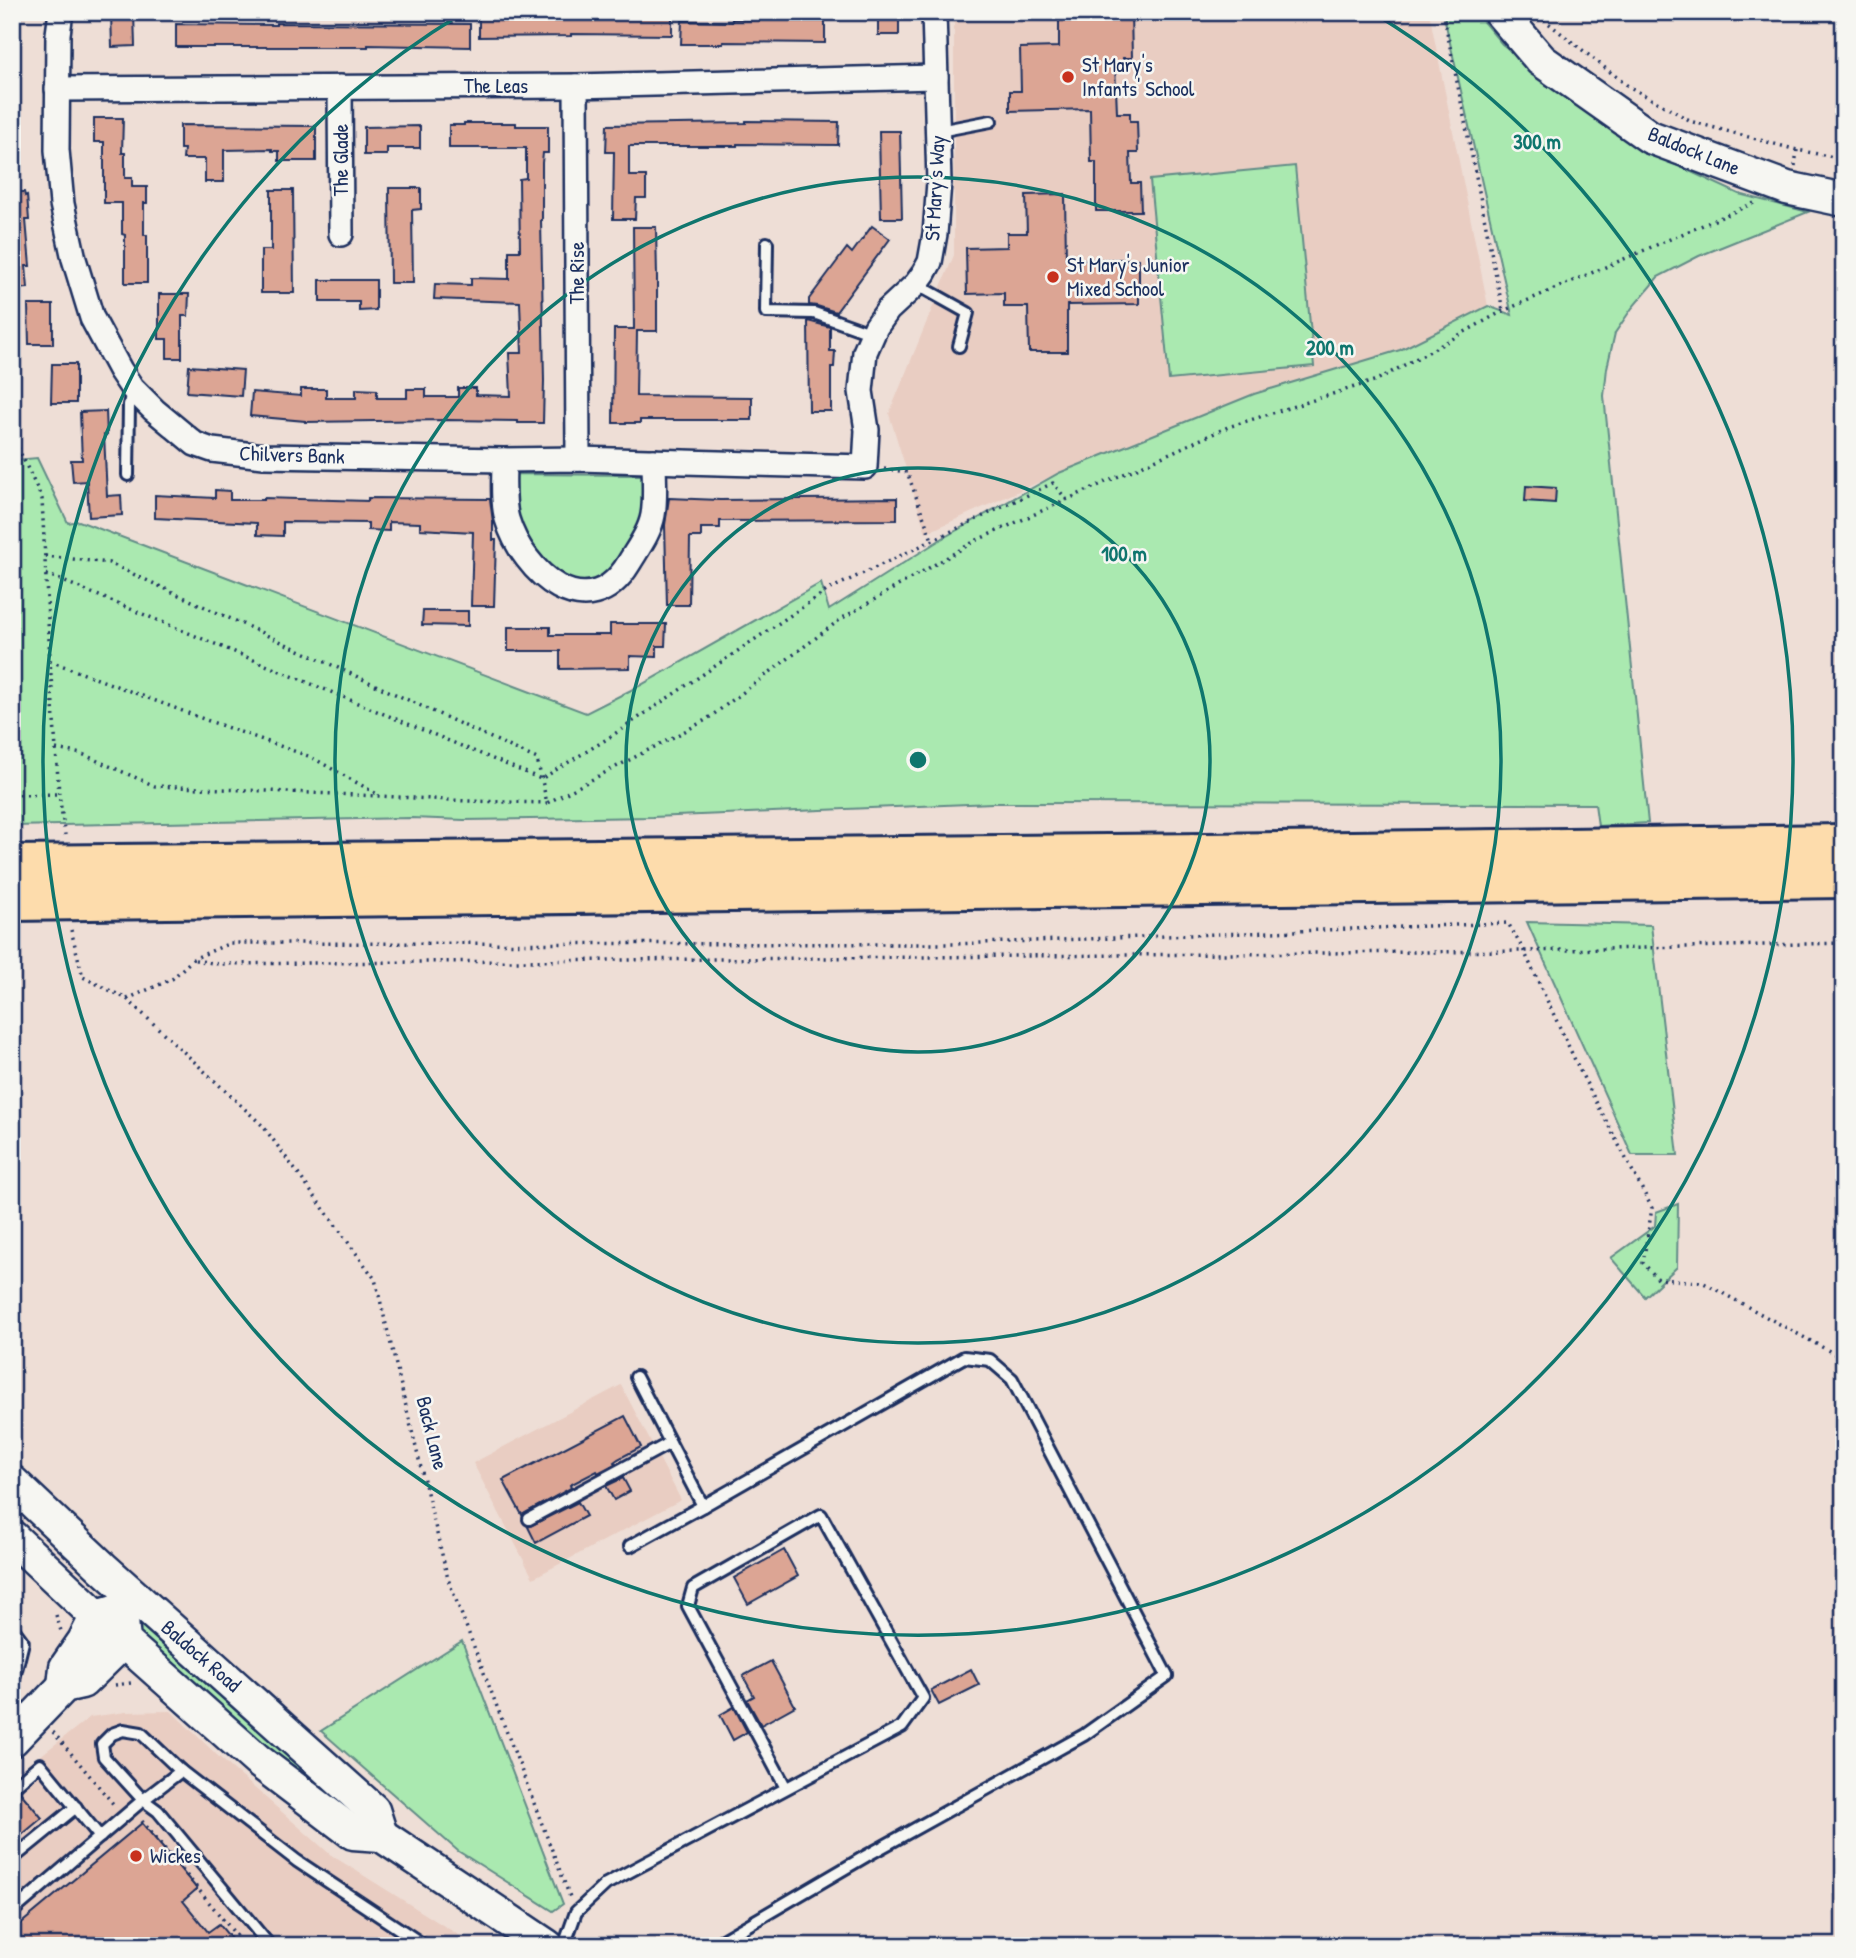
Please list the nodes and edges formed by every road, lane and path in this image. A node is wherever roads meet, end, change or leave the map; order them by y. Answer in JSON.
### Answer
{"nodes":[{"id":1,"x":61,"y":12,"type":"edge"},
{"id":2,"x":934,"y":12,"type":"edge"},
{"id":3,"x":1443,"y":12,"type":"edge"},
{"id":4,"x":1500,"y":12,"type":"edge"},
{"id":5,"x":1534,"y":12,"type":"edge"},
{"id":6,"x":936,"y":77,"type":"junction"},
{"id":7,"x":576,"y":86,"type":"junction"},
{"id":8,"x":341,"y":87,"type":"junction"},
{"id":9,"x":57,"y":89,"type":"junction"},
{"id":10,"x":991,"y":121,"type":"dead end"},
{"id":11,"x":939,"y":131,"type":"junction"},
{"id":12,"x":1844,"y":159,"type":"edge"},
{"id":13,"x":1787,"y":188,"type":"junction"},
{"id":14,"x":1844,"y":200,"type":"edge"},
{"id":15,"x":341,"y":234,"type":"dead end"},
{"id":16,"x":767,"y":243,"type":"dead end"},
{"id":17,"x":916,"y":284,"type":"junction"},
{"id":18,"x":1503,"y":311,"type":"junction"},
{"id":19,"x":873,"y":334,"type":"junction"},
{"id":20,"x":959,"y":346,"type":"dead end"},
{"id":21,"x":132,"y":388,"type":"junction"},
{"id":22,"x":12,"y":435,"type":"edge"},
{"id":23,"x":578,"y":459,"type":"junction"},
{"id":24,"x":504,"y":460,"type":"junction"},
{"id":25,"x":654,"y":461,"type":"junction"},
{"id":26,"x":865,"y":467,"type":"junction"},
{"id":27,"x":128,"y":475,"type":"dead end"},
{"id":28,"x":1067,"y":500,"type":"junction"},
{"id":29,"x":932,"y":540,"type":"junction"},
{"id":30,"x":45,"y":556,"type":"junction"},
{"id":31,"x":46,"y":574,"type":"junction"},
{"id":32,"x":50,"y":661,"type":"junction"},
{"id":33,"x":56,"y":749,"type":"junction"},
{"id":34,"x":541,"y":779,"type":"junction"},
{"id":35,"x":59,"y":794,"type":"junction"},
{"id":36,"x":12,"y":795,"type":"edge"},
{"id":37,"x":379,"y":796,"type":"junction"},
{"id":38,"x":547,"y":803,"type":"junction"},
{"id":39,"x":65,"y":835,"type":"dead end"},
{"id":40,"x":1844,"y":844,"type":"edge"},
{"id":41,"x":12,"y":865,"type":"edge"},
{"id":42,"x":1844,"y":878,"type":"edge"},
{"id":43,"x":12,"y":901,"type":"edge"},
{"id":44,"x":71,"y":930,"type":"dead end"},
{"id":45,"x":1844,"y":943,"type":"edge"},
{"id":46,"x":1524,"y":951,"type":"junction"},
{"id":47,"x":193,"y":959,"type":"junction"},
{"id":48,"x":127,"y":999,"type":"junction"},
{"id":49,"x":1844,"y":1359,"type":"edge"},
{"id":50,"x":636,"y":1377,"type":"dead end"},
{"id":51,"x":670,"y":1443,"type":"junction"},
{"id":52,"x":12,"y":1482,"type":"edge"},
{"id":53,"x":703,"y":1506,"type":"junction"},
{"id":54,"x":529,"y":1519,"type":"dead end"},
{"id":55,"x":12,"y":1537,"type":"edge"},
{"id":56,"x":630,"y":1546,"type":"dead end"},
{"id":57,"x":117,"y":1607,"type":"junction"},
{"id":58,"x":12,"y":1627,"type":"edge"},
{"id":59,"x":124,"y":1641,"type":"junction"},
{"id":60,"x":137,"y":1682,"type":"dead end"},
{"id":61,"x":12,"y":1685,"type":"edge"},
{"id":62,"x":114,"y":1685,"type":"dead end"},
{"id":63,"x":64,"y":1686,"type":"junction"},
{"id":64,"x":47,"y":1725,"type":"dead end"},
{"id":65,"x":12,"y":1740,"type":"edge"},
{"id":66,"x":181,"y":1771,"type":"junction"},
{"id":67,"x":12,"y":1787,"type":"edge"},
{"id":68,"x":786,"y":1788,"type":"junction"},
{"id":69,"x":144,"y":1800,"type":"junction"},
{"id":70,"x":76,"y":1807,"type":"junction"},
{"id":71,"x":125,"y":1818,"type":"junction"},
{"id":72,"x":381,"y":1835,"type":"junction"},
{"id":73,"x":100,"y":1837,"type":"junction"},
{"id":74,"x":12,"y":1858,"type":"edge"},
{"id":75,"x":12,"y":1912,"type":"edge"},
{"id":76,"x":576,"y":1912,"type":"junction"},
{"id":77,"x":245,"y":1946,"type":"edge"},
{"id":78,"x":270,"y":1946,"type":"edge"},
{"id":79,"x":425,"y":1946,"type":"edge"},
{"id":80,"x":547,"y":1946,"type":"edge"},
{"id":81,"x":564,"y":1946,"type":"edge"},
{"id":82,"x":712,"y":1946,"type":"edge"}],
"edges":[{"from":1,"to":9,"type":"street","name":"Chilvers Bank"},
{"from":2,"to":6,"type":"street","name":"St Mary's Way"},
{"from":3,"to":18,"type":"path"},
{"from":4,"to":13,"type":"main road","name":"Baldock Lane"},
{"from":5,"to":12,"type":"path"},
{"from":6,"to":7,"type":"street","name":"The Leas"},
{"from":6,"to":11,"type":"street","name":"St Mary's Way"},
{"from":7,"to":8,"type":"street","name":"The Leas"},
{"from":7,"to":23,"type":"street","name":"The Rise"},
{"from":8,"to":9,"type":"street","name":"The Leas"},
{"from":8,"to":15,"type":"street","name":"The Glade"},
{"from":9,"to":21,"type":"street","name":"Chilvers Bank"},
{"from":10,"to":11,"type":"lane"},
{"from":11,"to":17,"type":"street","name":"St Mary's Way"},
{"from":13,"to":14,"type":"main road","name":"Baldock Lane"},
{"from":13,"to":18,"type":"path"},
{"from":16,"to":19,"type":"lane"},
{"from":17,"to":19,"type":"street","name":"St Mary's Way"},
{"from":17,"to":20,"type":"lane"},
{"from":18,"to":28,"type":"path"},
{"from":19,"to":26,"type":"street","name":"St Mary's Way"},
{"from":21,"to":24,"type":"street","name":"Chilvers Bank"},
{"from":21,"to":27,"type":"lane"},
{"from":22,"to":30,"type":"path"},
{"from":23,"to":24,"type":"street","name":"Chilvers Bank"},
{"from":23,"to":25,"type":"street","name":"Chilvers Bank"},
{"from":24,"to":25,"type":"street"},
{"from":25,"to":26,"type":"street","name":"Chilvers Bank"},
{"from":26,"to":29,"type":"path"},
{"from":28,"to":29,"type":"path"},
{"from":28,"to":38,"type":"path"},
{"from":29,"to":34,"type":"path"},
{"from":30,"to":31,"type":"path"},
{"from":30,"to":34,"type":"path"},
{"from":31,"to":32,"type":"path"},
{"from":31,"to":34,"type":"path"},
{"from":32,"to":33,"type":"path"},
{"from":32,"to":37,"type":"path"},
{"from":33,"to":35,"type":"path"},
{"from":33,"to":37,"type":"path"},
{"from":34,"to":38,"type":"path"},
{"from":35,"to":36,"type":"path"},
{"from":35,"to":39,"type":"path"},
{"from":37,"to":38,"type":"path"},
{"from":40,"to":41,"type":"highway"},
{"from":42,"to":43,"type":"highway"},
{"from":44,"to":48,"type":"path","name":"Back Lane"},
{"from":45,"to":46,"type":"path"},
{"from":46,"to":47,"type":"path"},
{"from":46,"to":47,"type":"path"},
{"from":46,"to":49,"type":"path"},
{"from":47,"to":48,"type":"path"},
{"from":48,"to":76,"type":"path","name":"Back Lane"},
{"from":50,"to":51,"type":"lane"},
{"from":51,"to":53,"type":"lane"},
{"from":51,"to":54,"type":"lane"},
{"from":52,"to":57,"type":"main road","name":"Baldock Road"},
{"from":53,"to":56,"type":"lane"},
{"from":53,"to":82,"type":"lane"},
{"from":55,"to":57,"type":"main road","name":"Baldock Road"},
{"from":57,"to":59,"type":"main road","name":"Baldock Road"},
{"from":57,"to":63,"type":"main road"},
{"from":57,"to":72,"type":"main road","name":"Baldock Road"},
{"from":58,"to":61,"type":"lane"},
{"from":59,"to":63,"type":"main road"},
{"from":59,"to":72,"type":"main road","name":"Baldock Road"},
{"from":60,"to":62,"type":"path"},
{"from":63,"to":65,"type":"main road"},
{"from":64,"to":71,"type":"path"},
{"from":66,"to":69,"type":"lane"},
{"from":66,"to":69,"type":"lane"},
{"from":66,"to":79,"type":"lane"},
{"from":67,"to":70,"type":"lane"},
{"from":68,"to":68,"type":"lane"},
{"from":68,"to":76,"type":"lane"},
{"from":69,"to":71,"type":"lane"},
{"from":69,"to":78,"type":"lane"},
{"from":70,"to":73,"type":"lane"},
{"from":70,"to":74,"type":"lane"},
{"from":71,"to":73,"type":"lane"},
{"from":71,"to":77,"type":"path"},
{"from":72,"to":80,"type":"main road","name":"Baldock Road"},
{"from":73,"to":75,"type":"lane"},
{"from":76,"to":81,"type":"lane"}]}
